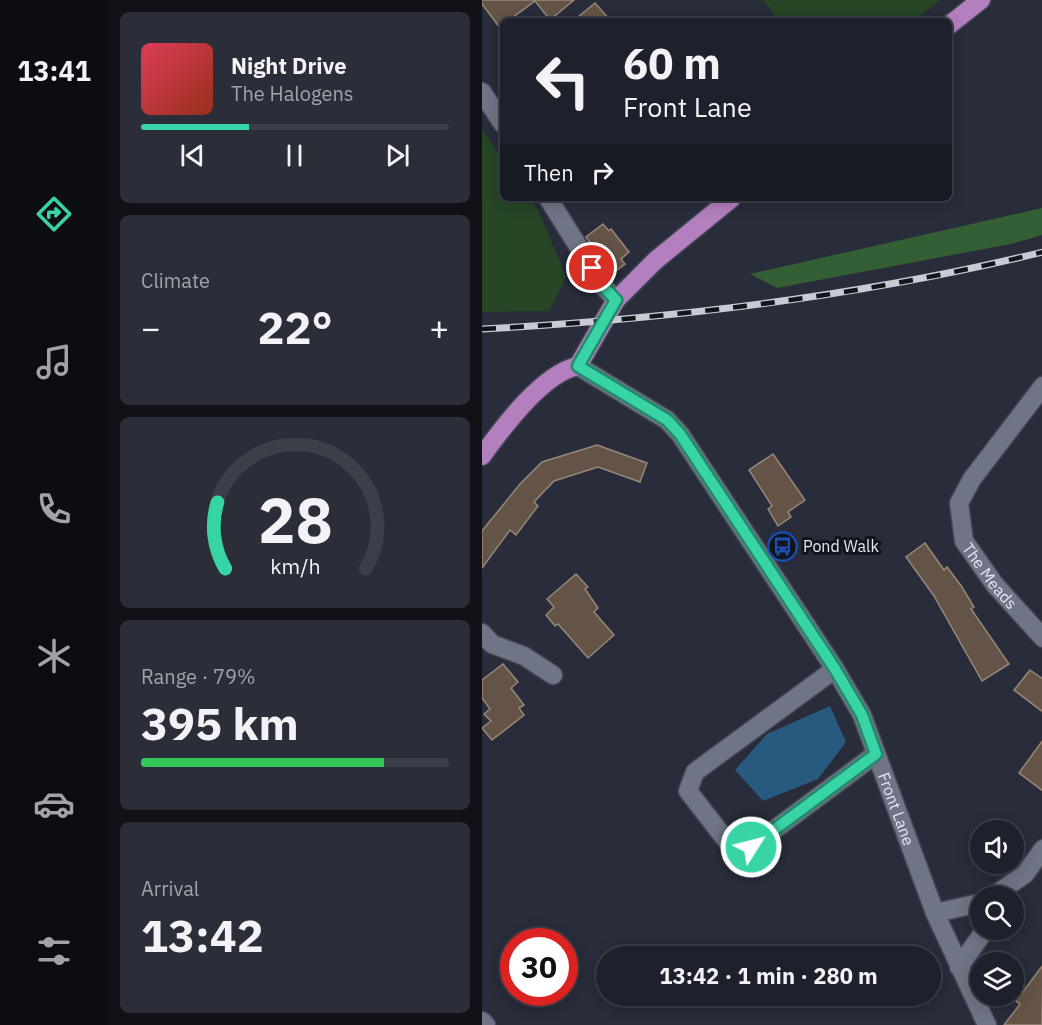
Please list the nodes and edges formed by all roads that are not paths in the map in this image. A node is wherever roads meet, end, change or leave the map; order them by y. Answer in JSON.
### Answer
{"nodes":[{"id":1,"x":981,"y":0,"type":"edge"},
{"id":2,"x":952,"y":23,"type":"edge"},
{"id":3,"x":482,"y":92,"type":"edge"},
{"id":4,"x":500,"y":119,"type":"edge"},
{"id":5,"x":550,"y":201,"type":"edge"},
{"id":6,"x":728,"y":201,"type":"edge"},
{"id":7,"x":616,"y":300,"type":"junction"},
{"id":8,"x":578,"y":366,"type":"junction"},
{"id":9,"x":1043,"y":386,"type":"edge"},
{"id":10,"x":482,"y":456,"type":"edge"},
{"id":11,"x":482,"y":633,"type":"edge"},
{"id":12,"x":1043,"y":639,"type":"edge"},
{"id":13,"x":835,"y":669,"type":"junction"},
{"id":14,"x":553,"y":675,"type":"dead end"},
{"id":15,"x":876,"y":754,"type":"junction"},
{"id":16,"x":1043,"y":849,"type":"edge"},
{"id":17,"x":1025,"y":874,"type":"junction"},
{"id":18,"x":1008,"y":886,"type":"edge"},
{"id":19,"x":1017,"y":886,"type":"edge"},
{"id":20,"x":970,"y":905,"type":"edge"},
{"id":21,"x":935,"y":913,"type":"junction"},
{"id":22,"x":978,"y":940,"type":"edge"},
{"id":23,"x":959,"y":967,"type":"junction"},
{"id":24,"x":482,"y":1021,"type":"edge"},
{"id":25,"x":486,"y":1025,"type":"edge"},
{"id":26,"x":987,"y":1025,"type":"edge"}],
"edges":[{"from":1,"to":2,"type":"main road"},
{"from":3,"to":4,"type":"street"},
{"from":5,"to":7,"type":"street"},
{"from":6,"to":7,"type":"main road"},
{"from":7,"to":8,"type":"main road"},
{"from":8,"to":10,"type":"main road"},
{"from":8,"to":13,"type":"street","name":"Front Lane"},
{"from":9,"to":12,"type":"street","name":"The Meads"},
{"from":11,"to":14,"type":"street"},
{"from":13,"to":15,"type":"street","name":"Front Lane"},
{"from":13,"to":15,"type":"street"},
{"from":15,"to":21,"type":"street","name":"Front Lane"},
{"from":16,"to":17,"type":"street"},
{"from":17,"to":18,"type":"street"},
{"from":17,"to":19,"type":"street"},
{"from":20,"to":21,"type":"street"},
{"from":21,"to":23,"type":"street","name":"Front Lane"},
{"from":22,"to":23,"type":"street"},
{"from":23,"to":26,"type":"street","name":"Front Lane"},
{"from":24,"to":25,"type":"street"}]}
